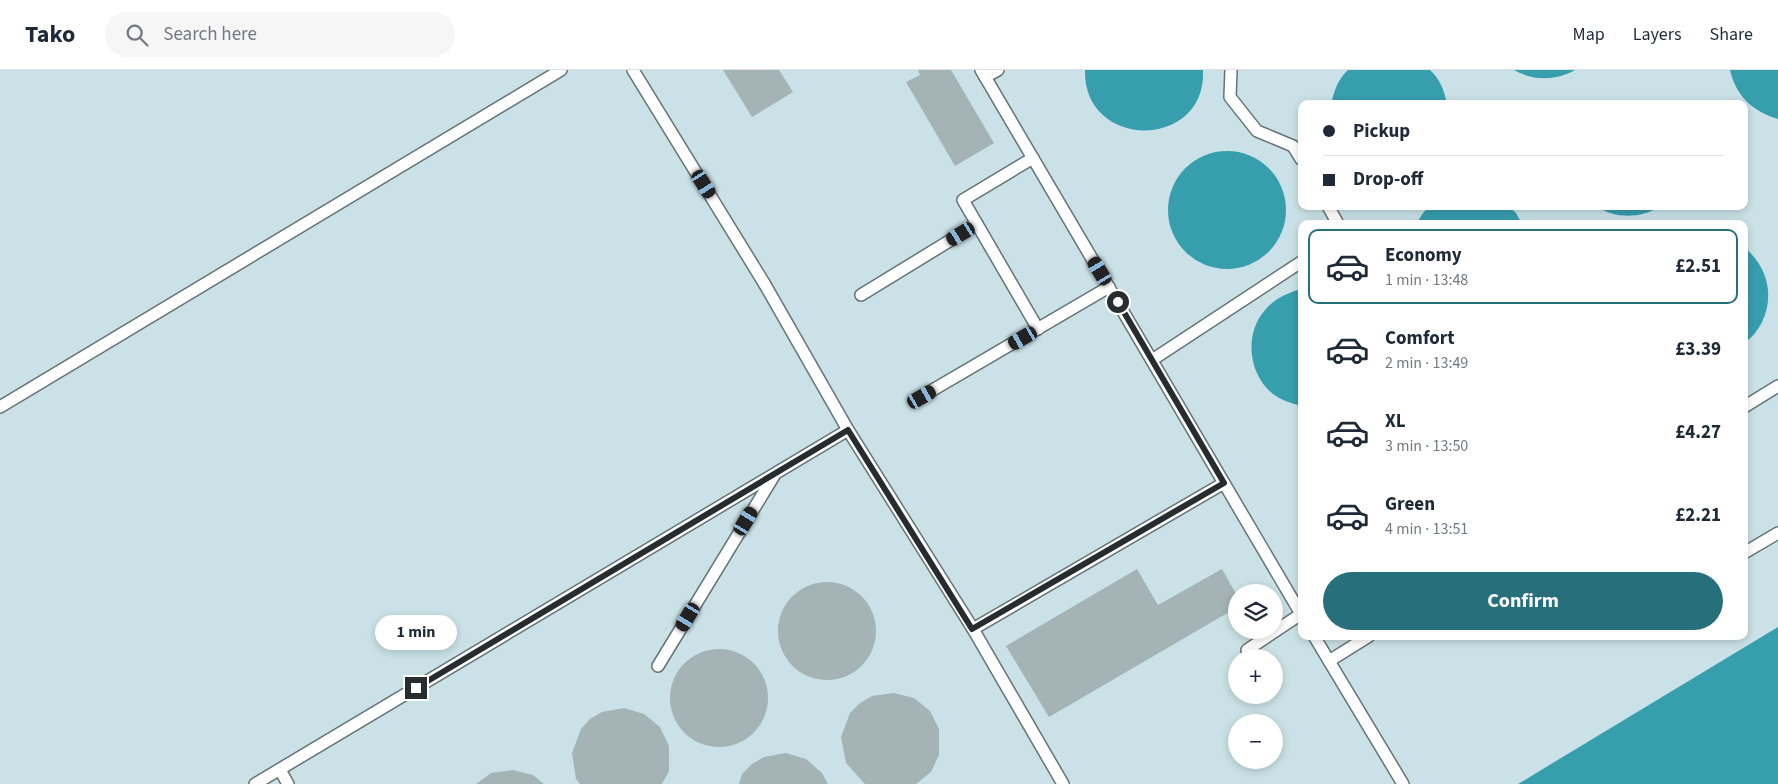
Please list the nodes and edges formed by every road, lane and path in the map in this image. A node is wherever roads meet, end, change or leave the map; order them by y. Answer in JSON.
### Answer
{"nodes":[{"id":1,"x":561,"y":70,"type":"edge"},
{"id":2,"x":633,"y":70,"type":"edge"},
{"id":3,"x":998,"y":70,"type":"edge"},
{"id":4,"x":1231,"y":70,"type":"edge"},
{"id":5,"x":983,"y":74,"type":"edge"},
{"id":6,"x":1298,"y":154,"type":"edge"},
{"id":7,"x":1033,"y":158,"type":"junction"},
{"id":8,"x":976,"y":224,"type":"junction"},
{"id":9,"x":1298,"y":264,"type":"edge"},
{"id":10,"x":1109,"y":287,"type":"junction"},
{"id":11,"x":861,"y":295,"type":"dead end"},
{"id":12,"x":1038,"y":329,"type":"junction"},
{"id":13,"x":1152,"y":360,"type":"junction"},
{"id":14,"x":1777,"y":390,"type":"edge"},
{"id":15,"x":919,"y":398,"type":"dead end"},
{"id":16,"x":1748,"y":405,"type":"edge"},
{"id":17,"x":0,"y":407,"type":"edge"},
{"id":18,"x":848,"y":430,"type":"junction"},
{"id":19,"x":776,"y":472,"type":"junction"},
{"id":20,"x":1224,"y":483,"type":"junction"},
{"id":21,"x":1778,"y":533,"type":"edge"},
{"id":22,"x":1748,"y":551,"type":"edge"},
{"id":23,"x":1298,"y":609,"type":"edge"},
{"id":24,"x":1298,"y":616,"type":"edge"},
{"id":25,"x":972,"y":629,"type":"junction"},
{"id":26,"x":1316,"y":640,"type":"edge"},
{"id":27,"x":1363,"y":640,"type":"edge"},
{"id":28,"x":1248,"y":649,"type":"edge"},
{"id":29,"x":1329,"y":661,"type":"junction"},
{"id":30,"x":658,"y":666,"type":"dead end"},
{"id":31,"x":280,"y":770,"type":"junction"},
{"id":32,"x":255,"y":784,"type":"edge"},
{"id":33,"x":288,"y":784,"type":"edge"},
{"id":34,"x":1063,"y":784,"type":"edge"},
{"id":35,"x":1403,"y":784,"type":"edge"}],
"edges":[{"from":1,"to":17,"type":"lane"},
{"from":2,"to":18,"type":"lane"},
{"from":3,"to":5,"type":"lane"},
{"from":4,"to":6,"type":"lane"},
{"from":5,"to":7,"type":"lane"},
{"from":7,"to":8,"type":"lane"},
{"from":7,"to":10,"type":"lane"},
{"from":8,"to":11,"type":"lane"},
{"from":8,"to":12,"type":"lane"},
{"from":9,"to":13,"type":"lane"},
{"from":10,"to":12,"type":"lane"},
{"from":10,"to":13,"type":"lane"},
{"from":12,"to":15,"type":"lane"},
{"from":13,"to":20,"type":"lane"},
{"from":14,"to":16,"type":"lane"},
{"from":18,"to":19,"type":"lane"},
{"from":18,"to":25,"type":"lane"},
{"from":19,"to":30,"type":"lane"},
{"from":19,"to":31,"type":"lane"},
{"from":20,"to":23,"type":"lane"},
{"from":20,"to":25,"type":"lane"},
{"from":21,"to":22,"type":"lane"},
{"from":24,"to":28,"type":"lane"},
{"from":25,"to":34,"type":"lane"},
{"from":26,"to":29,"type":"lane"},
{"from":27,"to":29,"type":"lane"},
{"from":29,"to":35,"type":"lane"},
{"from":31,"to":32,"type":"lane"},
{"from":31,"to":33,"type":"lane"}]}
